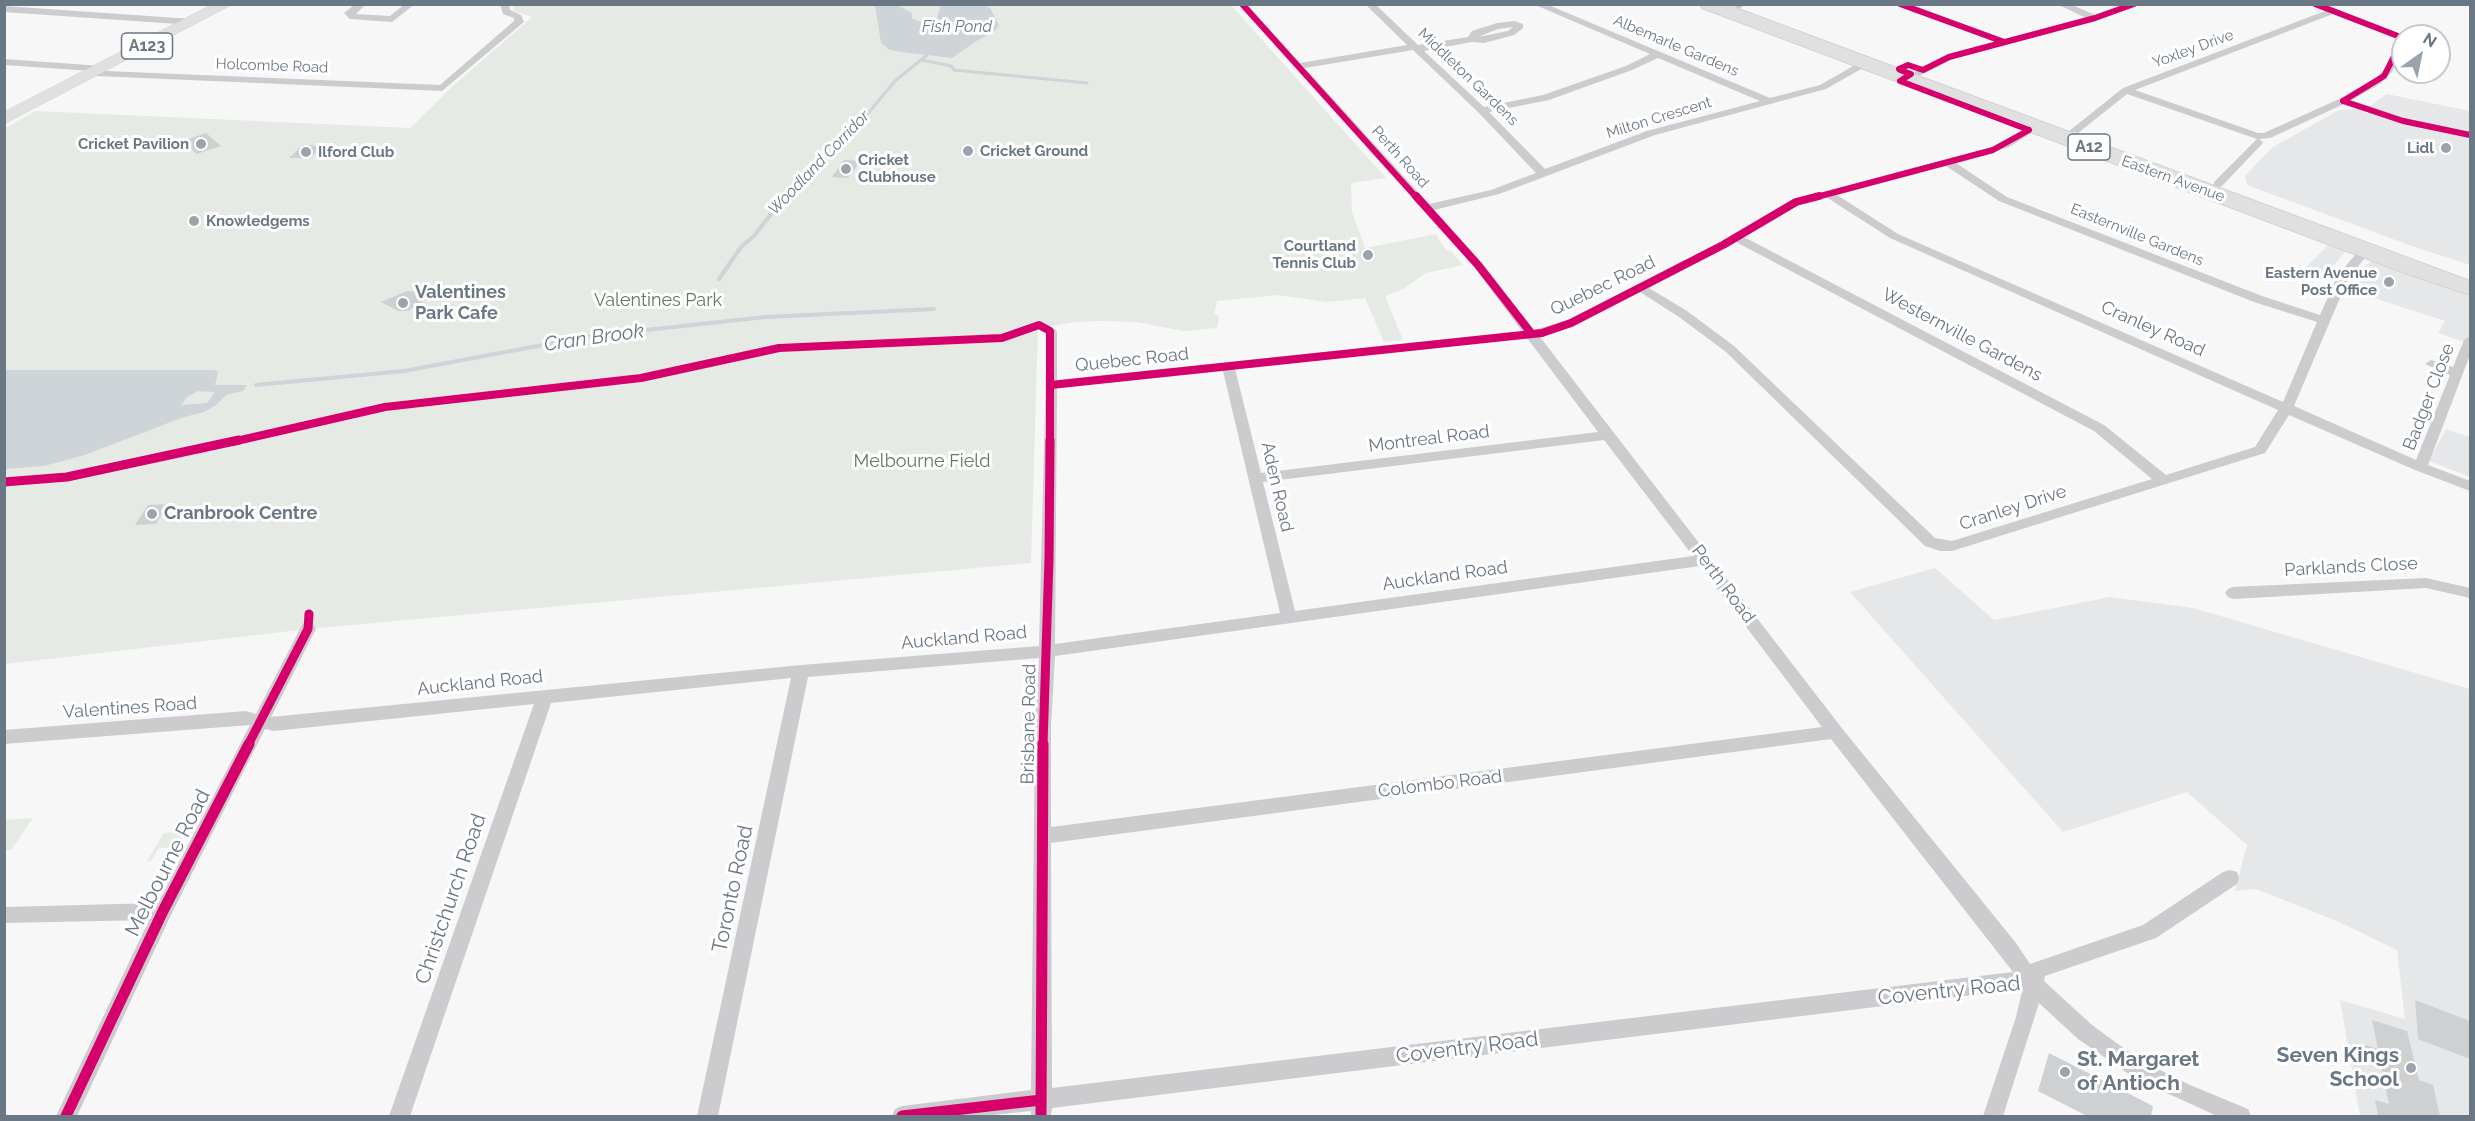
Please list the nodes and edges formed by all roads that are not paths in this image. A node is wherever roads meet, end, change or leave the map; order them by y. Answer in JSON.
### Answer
{"nodes":[{"id":1,"x":226,"y":4,"type":"edge"},
{"id":2,"x":362,"y":4,"type":"edge"},
{"id":3,"x":411,"y":4,"type":"edge"},
{"id":4,"x":504,"y":4,"type":"edge"},
{"id":5,"x":1242,"y":4,"type":"edge"},
{"id":6,"x":1369,"y":4,"type":"edge"},
{"id":7,"x":1708,"y":4,"type":"edge"},
{"id":8,"x":1900,"y":4,"type":"edge"},
{"id":9,"x":2061,"y":4,"type":"edge"},
{"id":10,"x":2134,"y":4,"type":"edge"},
{"id":11,"x":2315,"y":4,"type":"edge"},
{"id":12,"x":1738,"y":5,"type":"edge"},
{"id":13,"x":1546,"y":6,"type":"edge"},
{"id":14,"x":4,"y":9,"type":"edge"},
{"id":15,"x":2333,"y":12,"type":"junction"},
{"id":16,"x":2095,"y":18,"type":"junction"},
{"id":17,"x":192,"y":22,"type":"junction"},
{"id":18,"x":2391,"y":32,"type":"edge"},
{"id":19,"x":1472,"y":39,"type":"dead end"},
{"id":20,"x":2004,"y":42,"type":"junction"},
{"id":21,"x":1416,"y":48,"type":"junction"},
{"id":22,"x":1656,"y":55,"type":"junction"},
{"id":23,"x":4,"y":62,"type":"edge"},
{"id":24,"x":1865,"y":63,"type":"junction"},
{"id":25,"x":2391,"y":65,"type":"edge"},
{"id":26,"x":1298,"y":66,"type":"junction"},
{"id":27,"x":99,"y":71,"type":"junction"},
{"id":28,"x":1919,"y":73,"type":"junction"},
{"id":29,"x":2126,"y":90,"type":"junction"},
{"id":30,"x":1769,"y":101,"type":"junction"},
{"id":31,"x":2343,"y":101,"type":"junction"},
{"id":32,"x":1482,"y":110,"type":"junction"},
{"id":33,"x":4,"y":119,"type":"edge"},
{"id":34,"x":2034,"y":127,"type":"junction"},
{"id":35,"x":2074,"y":130,"type":"junction"},
{"id":36,"x":2470,"y":135,"type":"edge"},
{"id":37,"x":2257,"y":139,"type":"junction"},
{"id":38,"x":1948,"y":162,"type":"junction"},
{"id":39,"x":1543,"y":174,"type":"junction"},
{"id":40,"x":2218,"y":184,"type":"junction"},
{"id":41,"x":1827,"y":193,"type":"junction"},
{"id":42,"x":1426,"y":208,"type":"junction"},
{"id":43,"x":1735,"y":237,"type":"junction"},
{"id":44,"x":2364,"y":250,"type":"junction"},
{"id":45,"x":2410,"y":255,"type":"junction"},
{"id":46,"x":2470,"y":274,"type":"edge"},
{"id":47,"x":2470,"y":281,"type":"edge"},
{"id":48,"x":1640,"y":287,"type":"junction"},
{"id":49,"x":2470,"y":288,"type":"edge"},
{"id":50,"x":2323,"y":320,"type":"junction"},
{"id":51,"x":1051,"y":332,"type":"dead end"},
{"id":52,"x":1531,"y":333,"type":"junction"},
{"id":53,"x":2470,"y":339,"type":"edge"},
{"id":54,"x":2431,"y":364,"type":"dead end"},
{"id":55,"x":1228,"y":366,"type":"junction"},
{"id":56,"x":2457,"y":372,"type":"junction"},
{"id":57,"x":1051,"y":386,"type":"junction"},
{"id":58,"x":2287,"y":407,"type":"junction"},
{"id":59,"x":1608,"y":435,"type":"junction"},
{"id":60,"x":2420,"y":467,"type":"junction"},
{"id":61,"x":1255,"y":478,"type":"junction"},
{"id":62,"x":2162,"y":479,"type":"junction"},
{"id":63,"x":2470,"y":486,"type":"edge"},
{"id":64,"x":1705,"y":560,"type":"junction"},
{"id":65,"x":2233,"y":593,"type":"dead end"},
{"id":66,"x":2470,"y":593,"type":"edge"},
{"id":67,"x":1288,"y":616,"type":"junction"},
{"id":68,"x":308,"y":629,"type":"dead end"},
{"id":69,"x":1047,"y":651,"type":"junction"},
{"id":70,"x":801,"y":671,"type":"junction"},
{"id":71,"x":545,"y":696,"type":"junction"},
{"id":72,"x":259,"y":723,"type":"junction"},
{"id":73,"x":1835,"y":732,"type":"junction"},
{"id":74,"x":4,"y":737,"type":"edge"},
{"id":75,"x":1044,"y":836,"type":"junction"},
{"id":76,"x":2230,"y":878,"type":"dead end"},
{"id":77,"x":163,"y":911,"type":"junction"},
{"id":78,"x":4,"y":915,"type":"edge"},
{"id":79,"x":2032,"y":983,"type":"junction"},
{"id":80,"x":1041,"y":1108,"type":"edge"},
{"id":81,"x":66,"y":1116,"type":"edge"},
{"id":82,"x":399,"y":1116,"type":"edge"},
{"id":83,"x":708,"y":1116,"type":"edge"},
{"id":84,"x":902,"y":1116,"type":"edge"},
{"id":85,"x":1993,"y":1116,"type":"edge"},
{"id":86,"x":2241,"y":1116,"type":"edge"}],
"edges":[{"from":1,"to":17,"type":"main road","number":"A123"},
{"from":2,"to":3,"type":"street"},
{"from":4,"to":27,"type":"street","name":"Holcombe Road"},
{"from":5,"to":26,"type":"street","name":"Perth Road"},
{"from":6,"to":21,"type":"street","name":"Middleton Gardens"},
{"from":7,"to":24,"type":"highway","name":"Eastern Avenue","number":"A12"},
{"from":8,"to":20,"type":"street"},
{"from":9,"to":16,"type":"street"},
{"from":10,"to":16,"type":"street"},
{"from":11,"to":15,"type":"street"},
{"from":12,"to":28,"type":"highway","name":"Eastern Avenue","number":"A12"},
{"from":13,"to":22,"type":"street","name":"Albemarle Gardens"},
{"from":14,"to":17,"type":"street"},
{"from":15,"to":18,"type":"street"},
{"from":15,"to":29,"type":"street","name":"Yoxley Drive"},
{"from":16,"to":20,"type":"street"},
{"from":17,"to":27,"type":"main road","number":"A123"},
{"from":19,"to":21,"type":"street"},
{"from":20,"to":28,"type":"street"},
{"from":21,"to":26,"type":"street"},
{"from":21,"to":32,"type":"street","name":"Middleton Gardens"},
{"from":22,"to":30,"type":"street","name":"Albemarle Gardens"},
{"from":22,"to":32,"type":"street"},
{"from":23,"to":27,"type":"street","name":"Holcombe Road"},
{"from":24,"to":30,"type":"street","name":"Milton Crescent"},
{"from":24,"to":34,"type":"highway","name":"Eastern Avenue","number":"A12"},
{"from":25,"to":31,"type":"street"},
{"from":26,"to":42,"type":"street","name":"Perth Road"},
{"from":27,"to":33,"type":"main road","number":"A123"},
{"from":28,"to":35,"type":"highway","name":"Eastern Avenue","number":"A12"},
{"from":29,"to":35,"type":"street","name":"Yoxley Drive"},
{"from":29,"to":37,"type":"street"},
{"from":30,"to":39,"type":"street","name":"Milton Crescent"},
{"from":31,"to":36,"type":"street"},
{"from":31,"to":37,"type":"street"},
{"from":32,"to":39,"type":"street","name":"Middleton Gardens"},
{"from":34,"to":38,"type":"street","name":"Quebec Road"},
{"from":34,"to":44,"type":"highway","name":"Eastern Avenue","number":"A12"},
{"from":35,"to":40,"type":"highway","name":"Eastern Avenue","number":"A12"},
{"from":37,"to":40,"type":"street"},
{"from":38,"to":41,"type":"street","name":"Quebec Road"},
{"from":38,"to":50,"type":"street","name":"Easternville Gardens"},
{"from":39,"to":42,"type":"street","name":"Milton Crescent"},
{"from":40,"to":45,"type":"highway","name":"Eastern Avenue","number":"A12"},
{"from":41,"to":43,"type":"street","name":"Quebec Road"},
{"from":41,"to":58,"type":"street","name":"Cranley Road"},
{"from":42,"to":52,"type":"street","name":"Perth Road"},
{"from":43,"to":48,"type":"street","name":"Quebec Road"},
{"from":43,"to":62,"type":"street","name":"Westernville Gardens"},
{"from":44,"to":49,"type":"highway","name":"Eastern Avenue","number":"A12"},
{"from":44,"to":50,"type":"street","name":"Cranley Drive"},
{"from":45,"to":46,"type":"highway","name":"Eastern Avenue","number":"A12"},
{"from":45,"to":47,"type":"highway"},
{"from":48,"to":52,"type":"street","name":"Quebec Road"},
{"from":48,"to":62,"type":"street","name":"Cranley Drive"},
{"from":50,"to":58,"type":"street","name":"Cranley Drive"},
{"from":51,"to":57,"type":"street","name":"Brisbane Road"},
{"from":52,"to":55,"type":"street","name":"Quebec Road"},
{"from":52,"to":59,"type":"street","name":"Perth Road"},
{"from":53,"to":56,"type":"street","name":"Badger Close"},
{"from":54,"to":56,"type":"street"},
{"from":55,"to":57,"type":"street","name":"Quebec Road"},
{"from":55,"to":61,"type":"street","name":"Aden Road"},
{"from":56,"to":60,"type":"street","name":"Badger Close"},
{"from":57,"to":69,"type":"street","name":"Brisbane Road"},
{"from":58,"to":60,"type":"street","name":"Cranley Road"},
{"from":58,"to":62,"type":"street","name":"Cranley Drive"},
{"from":59,"to":61,"type":"street","name":"Montreal Road"},
{"from":59,"to":64,"type":"street","name":"Perth Road"},
{"from":60,"to":63,"type":"street","name":"Cranley Road"},
{"from":61,"to":67,"type":"street","name":"Aden Road"},
{"from":64,"to":67,"type":"street","name":"Auckland Road"},
{"from":64,"to":73,"type":"street","name":"Perth Road"},
{"from":65,"to":66,"type":"street","name":"Parklands Close"},
{"from":67,"to":69,"type":"street","name":"Auckland Road"},
{"from":68,"to":72,"type":"street","name":"Melbourne Road"},
{"from":69,"to":70,"type":"street","name":"Auckland Road"},
{"from":69,"to":75,"type":"street","name":"Brisbane Road"},
{"from":70,"to":71,"type":"street","name":"Auckland Road"},
{"from":70,"to":83,"type":"street","name":"Toronto Road"},
{"from":71,"to":72,"type":"street","name":"Auckland Road"},
{"from":71,"to":82,"type":"street","name":"Christchurch Road"},
{"from":72,"to":74,"type":"street","name":"Valentines Road"},
{"from":72,"to":77,"type":"street","name":"Melbourne Road"},
{"from":73,"to":75,"type":"street","name":"Colombo Road"},
{"from":73,"to":79,"type":"street","name":"Perth Road"},
{"from":75,"to":80,"type":"street","name":"Brisbane Road"},
{"from":76,"to":79,"type":"street"},
{"from":77,"to":78,"type":"street"},
{"from":77,"to":81,"type":"street","name":"Melbourne Road"},
{"from":79,"to":80,"type":"street","name":"Coventry Road"},
{"from":79,"to":85,"type":"street"},
{"from":79,"to":86,"type":"street","name":"Perth Road"},
{"from":80,"to":84,"type":"street","name":"Coventry Road"}]}
